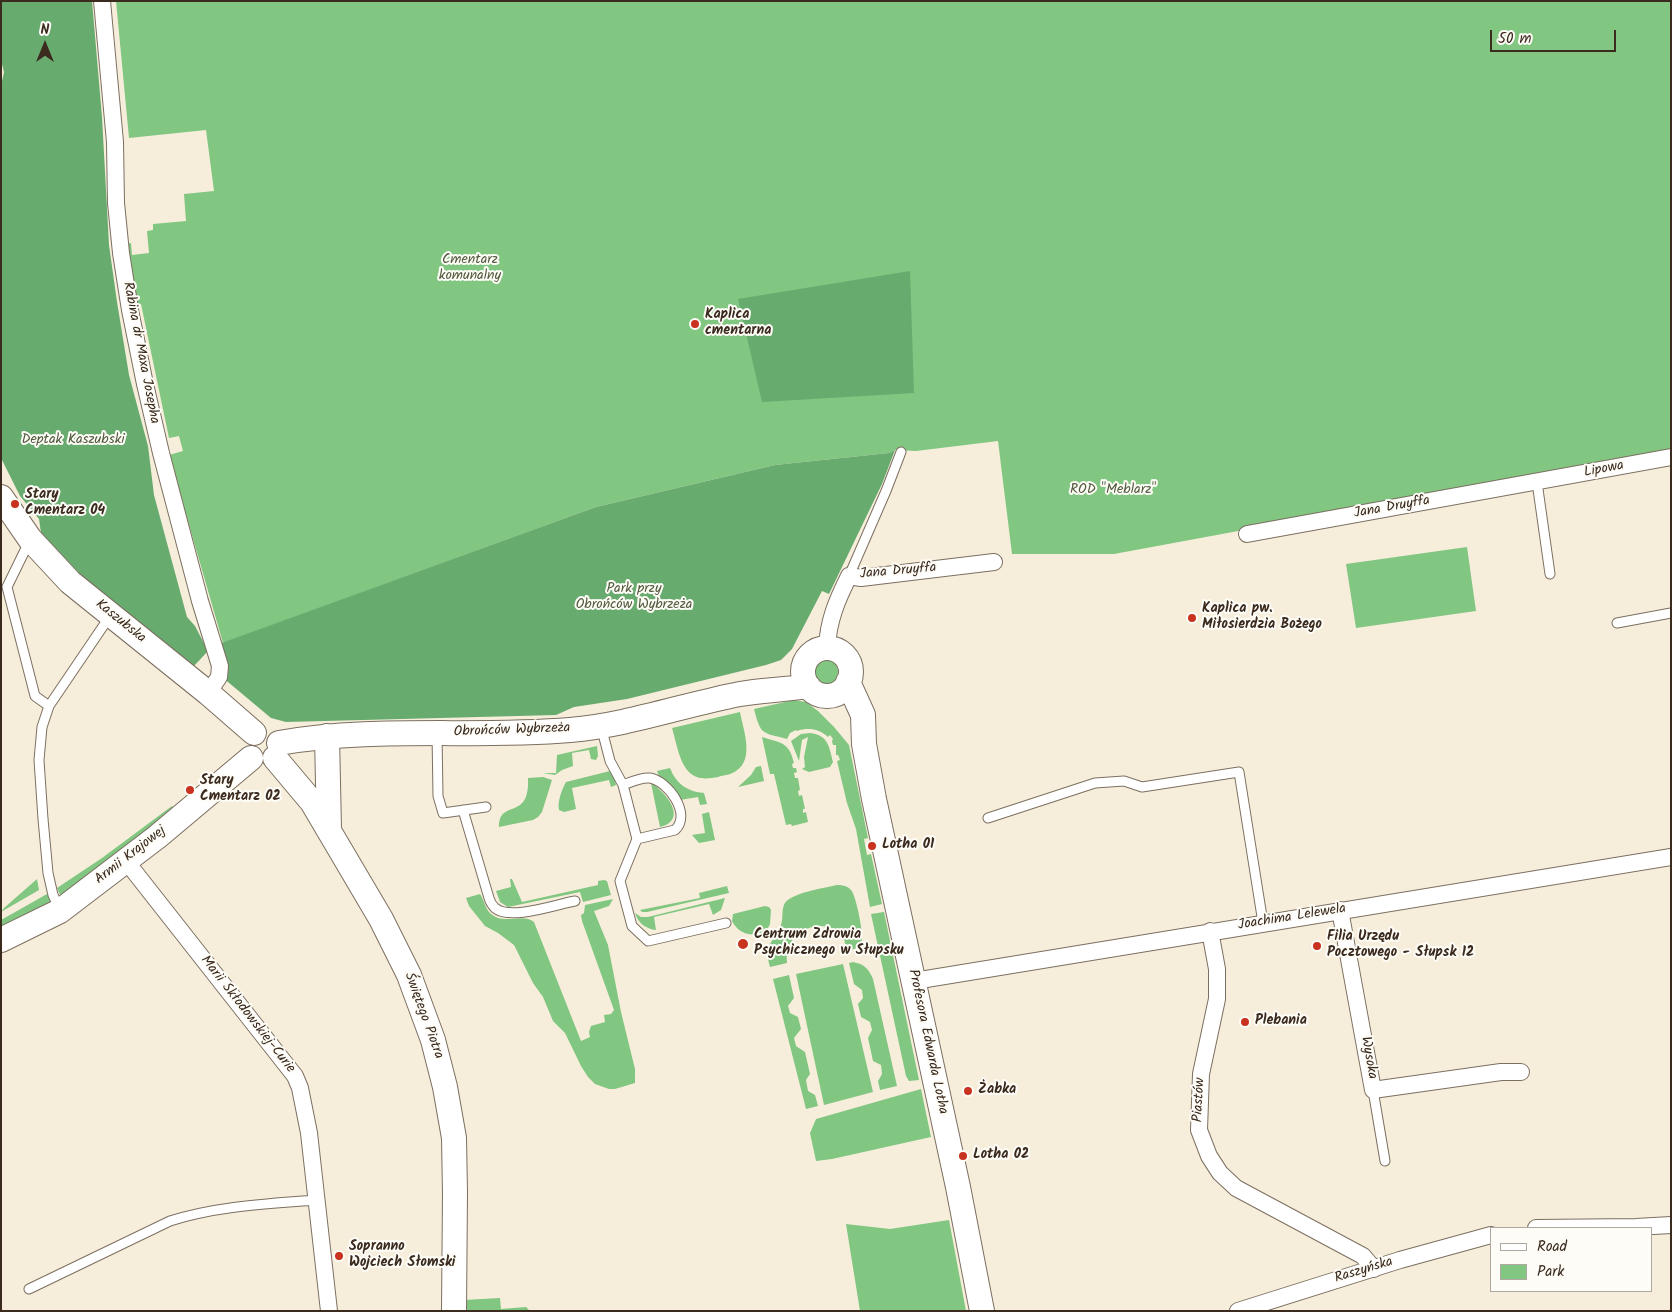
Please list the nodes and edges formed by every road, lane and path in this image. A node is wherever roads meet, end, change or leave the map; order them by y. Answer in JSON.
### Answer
{"nodes":[{"id":1,"x":102,"y":1,"type":"edge"},
{"id":2,"x":901,"y":452,"type":"dead end"},
{"id":3,"x":1671,"y":457,"type":"edge"},
{"id":4,"x":1537,"y":482,"type":"junction"},
{"id":5,"x":1,"y":497,"type":"edge"},
{"id":6,"x":1247,"y":534,"type":"dead end"},
{"id":7,"x":30,"y":539,"type":"junction"},
{"id":8,"x":994,"y":562,"type":"dead end"},
{"id":9,"x":1550,"y":574,"type":"dead end"},
{"id":10,"x":849,"y":576,"type":"junction"},
{"id":11,"x":1671,"y":612,"type":"edge"},
{"id":12,"x":111,"y":615,"type":"junction"},
{"id":13,"x":1617,"y":622,"type":"dead end"},
{"id":14,"x":827,"y":648,"type":"junction"},
{"id":15,"x":805,"y":677,"type":"junction"},
{"id":16,"x":841,"y":688,"type":"junction"},
{"id":17,"x":208,"y":693,"type":"junction"},
{"id":18,"x":49,"y":706,"type":"junction"},
{"id":19,"x":601,"y":726,"type":"junction"},
{"id":20,"x":254,"y":733,"type":"junction"},
{"id":21,"x":436,"y":734,"type":"junction"},
{"id":22,"x":327,"y":736,"type":"junction"},
{"id":23,"x":277,"y":750,"type":"junction"},
{"id":24,"x":251,"y":758,"type":"junction"},
{"id":25,"x":623,"y":785,"type":"junction"},
{"id":26,"x":486,"y":807,"type":"dead end"},
{"id":27,"x":463,"y":810,"type":"junction"},
{"id":28,"x":988,"y":818,"type":"dead end"},
{"id":29,"x":329,"y":829,"type":"junction"},
{"id":30,"x":637,"y":839,"type":"junction"},
{"id":31,"x":1671,"y":857,"type":"edge"},
{"id":32,"x":126,"y":861,"type":"junction"},
{"id":33,"x":575,"y":900,"type":"dead end"},
{"id":34,"x":1340,"y":910,"type":"junction"},
{"id":35,"x":60,"y":911,"type":"junction"},
{"id":36,"x":1263,"y":922,"type":"junction"},
{"id":37,"x":726,"y":923,"type":"dead end"},
{"id":38,"x":1210,"y":931,"type":"junction"},
{"id":39,"x":1,"y":940,"type":"edge"},
{"id":40,"x":914,"y":981,"type":"junction"},
{"id":41,"x":1521,"y":1072,"type":"dead end"},
{"id":42,"x":1373,"y":1090,"type":"junction"},
{"id":43,"x":1385,"y":1161,"type":"dead end"},
{"id":44,"x":316,"y":1200,"type":"junction"},
{"id":45,"x":1671,"y":1225,"type":"edge"},
{"id":46,"x":1636,"y":1227,"type":"edge"},
{"id":47,"x":1490,"y":1235,"type":"edge"},
{"id":48,"x":1374,"y":1268,"type":"junction"},
{"id":49,"x":29,"y":1289,"type":"dead end"},
{"id":50,"x":329,"y":1311,"type":"edge"},
{"id":51,"x":454,"y":1311,"type":"edge"},
{"id":52,"x":982,"y":1311,"type":"edge"},
{"id":53,"x":1238,"y":1311,"type":"edge"}],
"edges":[{"from":1,"to":17,"type":"street","name":"Rabina dr Maxa Josepha"},
{"from":2,"to":10,"type":"lane"},
{"from":3,"to":4,"type":"street","name":"Lipowa"},
{"from":4,"to":6,"type":"street","name":"Jana Druyffa"},
{"from":4,"to":9,"type":"lane"},
{"from":5,"to":7,"type":"street","name":"Kaszubska"},
{"from":7,"to":12,"type":"street","name":"Kaszubska"},
{"from":7,"to":18,"type":"lane"},
{"from":8,"to":10,"type":"street","name":"Jana Druyffa"},
{"from":10,"to":14,"type":"street","name":"Jana Druyffa"},
{"from":11,"to":13,"type":"lane"},
{"from":12,"to":17,"type":"street","name":"Kaszubska"},
{"from":12,"to":18,"type":"lane"},
{"from":14,"to":15,"type":"street"},
{"from":14,"to":16,"type":"street"},
{"from":15,"to":16,"type":"street"},
{"from":15,"to":19,"type":"street","name":"Obrońców Wybrzeża"},
{"from":16,"to":40,"type":"street","name":"Profesora Edwarda Lotha"},
{"from":17,"to":20,"type":"street","name":"Kaszubska"},
{"from":18,"to":35,"type":"lane"},
{"from":19,"to":21,"type":"street","name":"Obrońców Wybrzeża"},
{"from":19,"to":25,"type":"lane"},
{"from":20,"to":23,"type":"street"},
{"from":20,"to":24,"type":"street"},
{"from":21,"to":22,"type":"street","name":"Obrońców Wybrzeża"},
{"from":21,"to":27,"type":"lane"},
{"from":22,"to":23,"type":"street","name":"Obrońców Wybrzeża"},
{"from":22,"to":29,"type":"street"},
{"from":23,"to":24,"type":"street"},
{"from":23,"to":29,"type":"street","name":"Świętego Piotra"},
{"from":24,"to":32,"type":"street","name":"Armii Krajowej"},
{"from":25,"to":30,"type":"lane"},
{"from":25,"to":30,"type":"lane"},
{"from":26,"to":27,"type":"lane"},
{"from":27,"to":33,"type":"lane"},
{"from":28,"to":36,"type":"lane"},
{"from":29,"to":51,"type":"street","name":"Świętego Piotra"},
{"from":30,"to":37,"type":"lane"},
{"from":31,"to":34,"type":"street","name":"Joachima Lelewela"},
{"from":32,"to":35,"type":"street","name":"Armii Krajowej"},
{"from":32,"to":44,"type":"street","name":"Marii Skłodowskiej-Curie"},
{"from":34,"to":36,"type":"street","name":"Joachima Lelewela"},
{"from":34,"to":42,"type":"street","name":"Wysoka"},
{"from":35,"to":39,"type":"street","name":"Armii Krajowej"},
{"from":36,"to":38,"type":"street","name":"Joachima Lelewela"},
{"from":38,"to":40,"type":"street","name":"Joachima Lelewela"},
{"from":38,"to":48,"type":"street","name":"Piastów"},
{"from":40,"to":52,"type":"street","name":"Profesora Edwarda Lotha"},
{"from":41,"to":42,"type":"street","name":"Wysoka"},
{"from":42,"to":43,"type":"lane"},
{"from":44,"to":49,"type":"lane"},
{"from":44,"to":50,"type":"street","name":"Marii Skłodowskiej-Curie"},
{"from":45,"to":46,"type":"street"},
{"from":47,"to":48,"type":"street","name":"Raszyńska"},
{"from":48,"to":53,"type":"street","name":"Raszyńska"}]}
